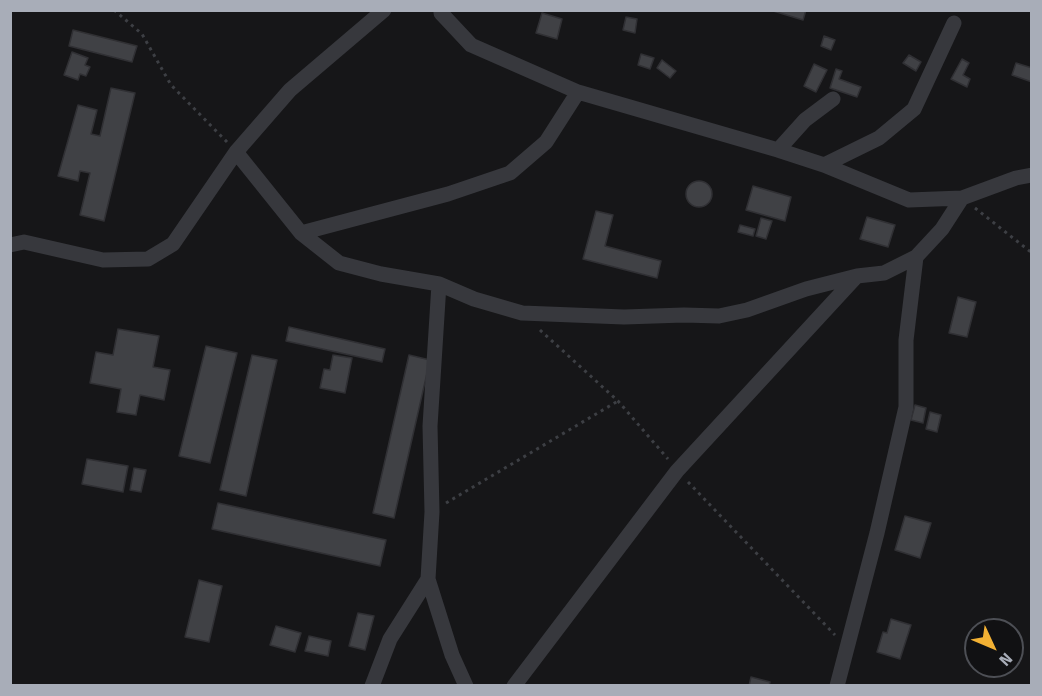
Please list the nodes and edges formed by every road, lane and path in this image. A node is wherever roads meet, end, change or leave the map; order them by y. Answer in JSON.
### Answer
{"nodes":[{"id":1,"x":114,"y":10,"type":"edge"},
{"id":2,"x":384,"y":10,"type":"edge"},
{"id":3,"x":441,"y":10,"type":"edge"},
{"id":4,"x":954,"y":23,"type":"dead end"},
{"id":5,"x":578,"y":92,"type":"junction"},
{"id":6,"x":833,"y":99,"type":"dead end"},
{"id":7,"x":778,"y":150,"type":"junction"},
{"id":8,"x":236,"y":152,"type":"junction"},
{"id":9,"x":824,"y":165,"type":"junction"},
{"id":10,"x":1032,"y":175,"type":"edge"},
{"id":11,"x":962,"y":198,"type":"junction"},
{"id":12,"x":301,"y":233,"type":"junction"},
{"id":13,"x":10,"y":245,"type":"edge"},
{"id":14,"x":1032,"y":253,"type":"edge"},
{"id":15,"x":916,"y":257,"type":"junction"},
{"id":16,"x":857,"y":276,"type":"junction"},
{"id":17,"x":439,"y":284,"type":"junction"},
{"id":18,"x":522,"y":313,"type":"junction"},
{"id":19,"x":618,"y":401,"type":"junction"},
{"id":20,"x":678,"y":471,"type":"junction"},
{"id":21,"x":432,"y":512,"type":"junction"},
{"id":22,"x":428,"y":579,"type":"junction"},
{"id":23,"x":847,"y":647,"type":"junction"},
{"id":24,"x":372,"y":686,"type":"edge"},
{"id":25,"x":466,"y":686,"type":"edge"},
{"id":26,"x":514,"y":686,"type":"edge"},
{"id":27,"x":837,"y":686,"type":"edge"}],
"edges":[{"from":1,"to":8,"type":"path"},
{"from":2,"to":8,"type":"street"},
{"from":3,"to":5,"type":"street"},
{"from":4,"to":9,"type":"street"},
{"from":5,"to":7,"type":"street"},
{"from":5,"to":12,"type":"street"},
{"from":6,"to":7,"type":"street"},
{"from":7,"to":9,"type":"street"},
{"from":8,"to":12,"type":"street"},
{"from":8,"to":13,"type":"street"},
{"from":9,"to":11,"type":"street"},
{"from":10,"to":11,"type":"street"},
{"from":11,"to":14,"type":"path"},
{"from":11,"to":15,"type":"street"},
{"from":12,"to":17,"type":"street"},
{"from":15,"to":16,"type":"street"},
{"from":15,"to":23,"type":"street"},
{"from":16,"to":18,"type":"street"},
{"from":16,"to":20,"type":"street"},
{"from":17,"to":18,"type":"street"},
{"from":17,"to":21,"type":"street"},
{"from":18,"to":19,"type":"path"},
{"from":19,"to":20,"type":"path"},
{"from":19,"to":21,"type":"path"},
{"from":20,"to":23,"type":"path"},
{"from":20,"to":26,"type":"street"},
{"from":21,"to":22,"type":"street"},
{"from":22,"to":24,"type":"street"},
{"from":22,"to":25,"type":"street"},
{"from":23,"to":27,"type":"street"}]}
